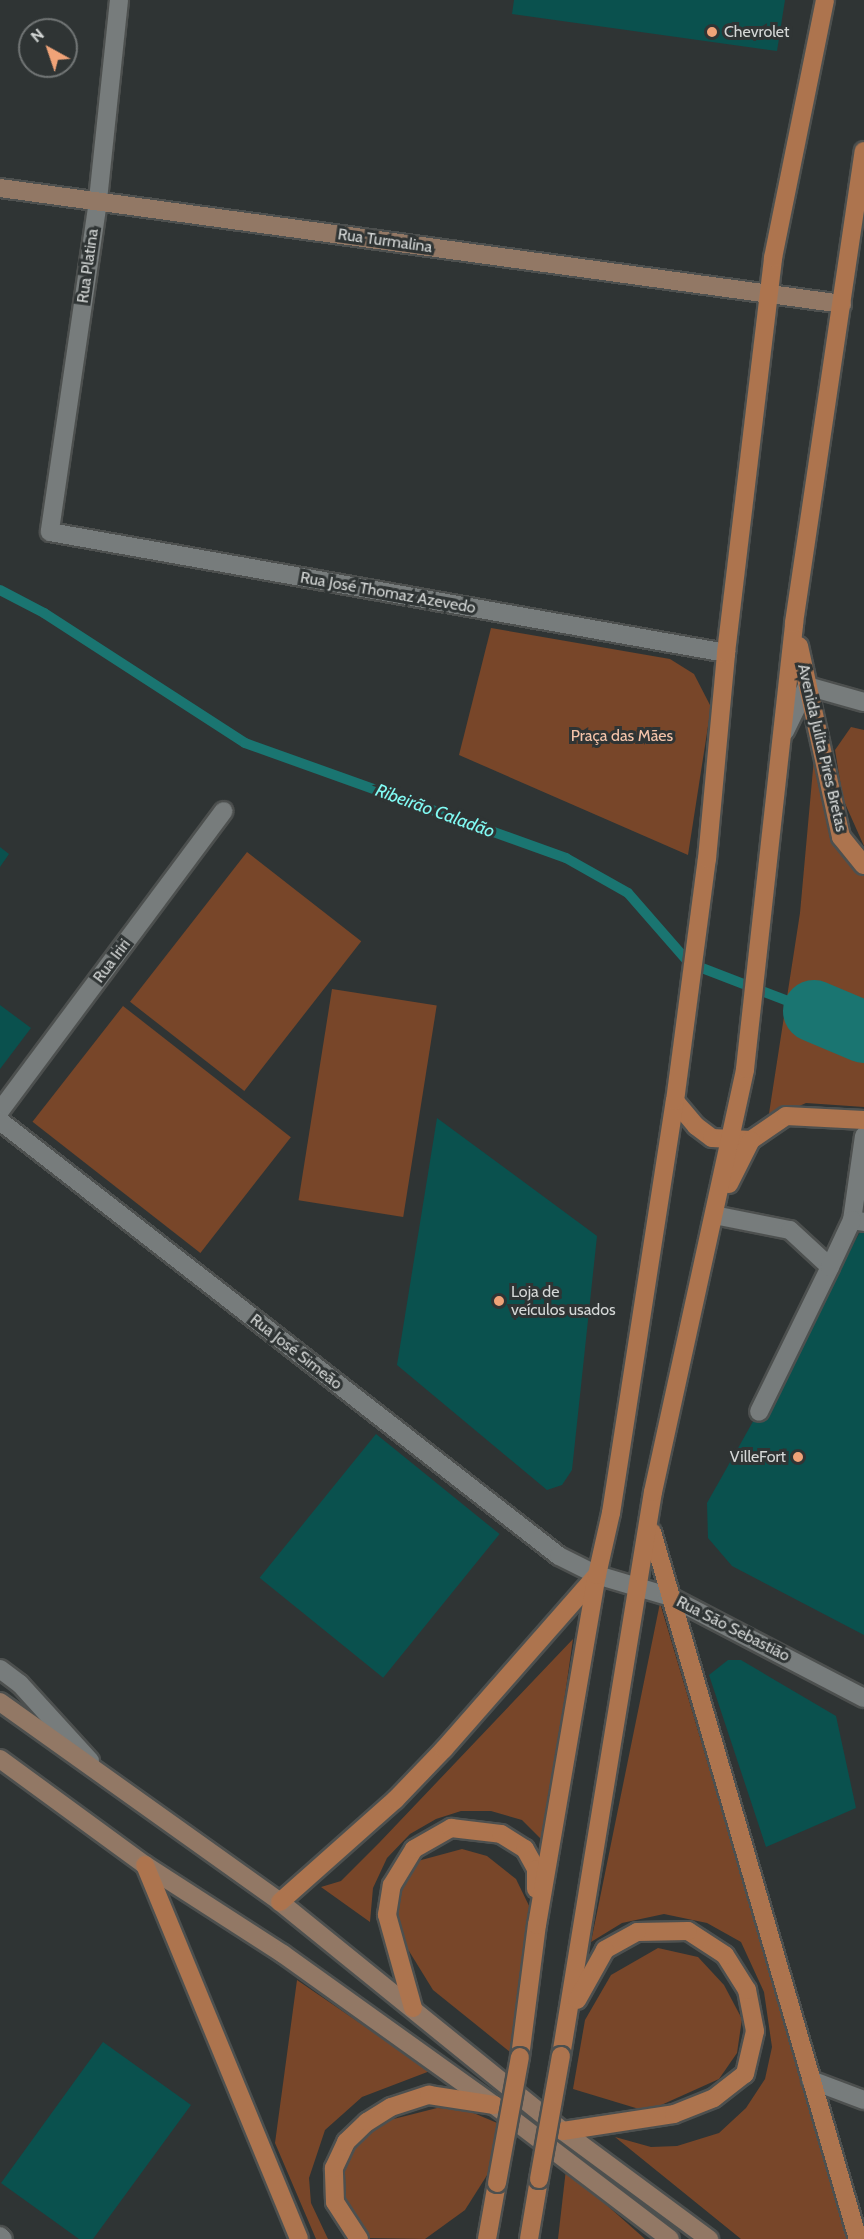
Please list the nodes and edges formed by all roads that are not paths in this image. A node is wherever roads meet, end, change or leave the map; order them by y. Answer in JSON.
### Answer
{"nodes":[{"id":1,"x":119,"y":0,"type":"edge"},
{"id":2,"x":825,"y":0,"type":"edge"},
{"id":3,"x":864,"y":151,"type":"edge"},
{"id":4,"x":0,"y":188,"type":"edge"},
{"id":5,"x":98,"y":201,"type":"junction"},
{"id":6,"x":770,"y":295,"type":"junction"},
{"id":7,"x":842,"y":304,"type":"junction"},
{"id":8,"x":50,"y":532,"type":"joint"},
{"id":9,"x":794,"y":623,"type":"junction"},
{"id":10,"x":726,"y":653,"type":"junction"},
{"id":11,"x":807,"y":686,"type":"junction"},
{"id":12,"x":864,"y":702,"type":"edge"},
{"id":13,"x":785,"y":731,"type":"junction"},
{"id":14,"x":224,"y":811,"type":"dead end"},
{"id":15,"x":864,"y":865,"type":"edge"},
{"id":16,"x":675,"y":1101,"type":"junction"},
{"id":17,"x":0,"y":1111,"type":"edge"},
{"id":18,"x":864,"y":1120,"type":"edge"},
{"id":19,"x":0,"y":1121,"type":"edge"},
{"id":20,"x":864,"y":1136,"type":"edge"},
{"id":21,"x":732,"y":1140,"type":"junction"},
{"id":22,"x":751,"y":1140,"type":"junction"},
{"id":23,"x":714,"y":1215,"type":"junction"},
{"id":24,"x":858,"y":1221,"type":"edge"},
{"id":25,"x":830,"y":1267,"type":"junction"},
{"id":26,"x":759,"y":1412,"type":"dead end"},
{"id":27,"x":649,"y":1521,"type":"junction"},
{"id":28,"x":597,"y":1575,"type":"junction"},
{"id":29,"x":638,"y":1585,"type":"junction"},
{"id":30,"x":668,"y":1596,"type":"junction"},
{"id":31,"x":0,"y":1669,"type":"edge"},
{"id":32,"x":864,"y":1698,"type":"edge"},
{"id":33,"x":0,"y":1702,"type":"edge"},
{"id":34,"x":0,"y":1759,"type":"edge"},
{"id":35,"x":112,"y":1785,"type":"junction"},
{"id":36,"x":145,"y":1865,"type":"junction"},
{"id":37,"x":280,"y":1902,"type":"junction"},
{"id":38,"x":537,"y":1925,"type":"junction"},
{"id":39,"x":413,"y":2008,"type":"junction"},
{"id":40,"x":568,"y":2018,"type":"junction"},
{"id":41,"x":811,"y":2080,"type":"junction"},
{"id":42,"x":864,"y":2100,"type":"edge"},
{"id":43,"x":494,"y":2104,"type":"junction"},
{"id":44,"x":563,"y":2131,"type":"junction"},
{"id":45,"x":493,"y":2206,"type":"junction"},
{"id":46,"x":299,"y":2239,"type":"edge"},
{"id":47,"x":359,"y":2239,"type":"edge"},
{"id":48,"x":478,"y":2239,"type":"edge"},
{"id":49,"x":487,"y":2239,"type":"edge"},
{"id":50,"x":529,"y":2239,"type":"edge"},
{"id":51,"x":670,"y":2239,"type":"edge"},
{"id":52,"x":709,"y":2239,"type":"edge"},
{"id":53,"x":858,"y":2239,"type":"edge"}],
"edges":[{"from":1,"to":5,"type":"street","name":"Rua Platina"},
{"from":2,"to":6,"type":"main road"},
{"from":3,"to":7,"type":"main road"},
{"from":4,"to":5,"type":"main road","name":"Rua Turmalina"},
{"from":5,"to":6,"type":"main road","name":"Rua Turmalina"},
{"from":5,"to":8,"type":"street","name":"Rua Platina"},
{"from":6,"to":7,"type":"main road","name":"Rua Turmalina"},
{"from":6,"to":10,"type":"main road"},
{"from":7,"to":9,"type":"main road"},
{"from":8,"to":10,"type":"street","name":"Rua José Thomaz Azevedo"},
{"from":9,"to":11,"type":"main road","name":"Avenida Julita Pires Bretas"},
{"from":9,"to":13,"type":"main road"},
{"from":10,"to":16,"type":"main road"},
{"from":11,"to":12,"type":"street"},
{"from":11,"to":13,"type":"street"},
{"from":11,"to":15,"type":"main road","name":"Avenida Julita Pires Bretas"},
{"from":13,"to":21,"type":"main road"},
{"from":14,"to":17,"type":"street","name":"Rua Iriri"},
{"from":16,"to":21,"type":"main road"},
{"from":16,"to":28,"type":"main road"},
{"from":18,"to":22,"type":"main road"},
{"from":19,"to":28,"type":"street","name":"Rua José Simeão"},
{"from":20,"to":24,"type":"street"},
{"from":21,"to":22,"type":"main road"},
{"from":21,"to":23,"type":"main road"},
{"from":22,"to":23,"type":"main road"},
{"from":23,"to":25,"type":"street"},
{"from":23,"to":27,"type":"main road"},
{"from":24,"to":25,"type":"street"},
{"from":25,"to":26,"type":"street"},
{"from":27,"to":29,"type":"main road"},
{"from":27,"to":30,"type":"main road"},
{"from":28,"to":29,"type":"street","name":"Rua São Sebastião"},
{"from":28,"to":37,"type":"main road"},
{"from":28,"to":38,"type":"main road"},
{"from":29,"to":30,"type":"street","name":"Rua São Sebastião"},
{"from":29,"to":40,"type":"main road"},
{"from":30,"to":32,"type":"street","name":"Rua São Sebastião"},
{"from":30,"to":41,"type":"main road"},
{"from":31,"to":35,"type":"street"},
{"from":33,"to":35,"type":"main road"},
{"from":34,"to":36,"type":"main road"},
{"from":35,"to":37,"type":"main road"},
{"from":36,"to":43,"type":"main road"},
{"from":36,"to":46,"type":"main road"},
{"from":37,"to":39,"type":"main road"},
{"from":38,"to":39,"type":"main road"},
{"from":38,"to":45,"type":"main road","bridge":true},
{"from":39,"to":44,"type":"main road"},
{"from":40,"to":44,"type":"main road"},
{"from":40,"to":50,"type":"main road","bridge":true},
{"from":41,"to":42,"type":"street"},
{"from":41,"to":53,"type":"main road"},
{"from":43,"to":47,"type":"main road"},
{"from":43,"to":51,"type":"main road"},
{"from":44,"to":52,"type":"main road"},
{"from":45,"to":48,"type":"main road"},
{"from":45,"to":49,"type":"main road"}]}
